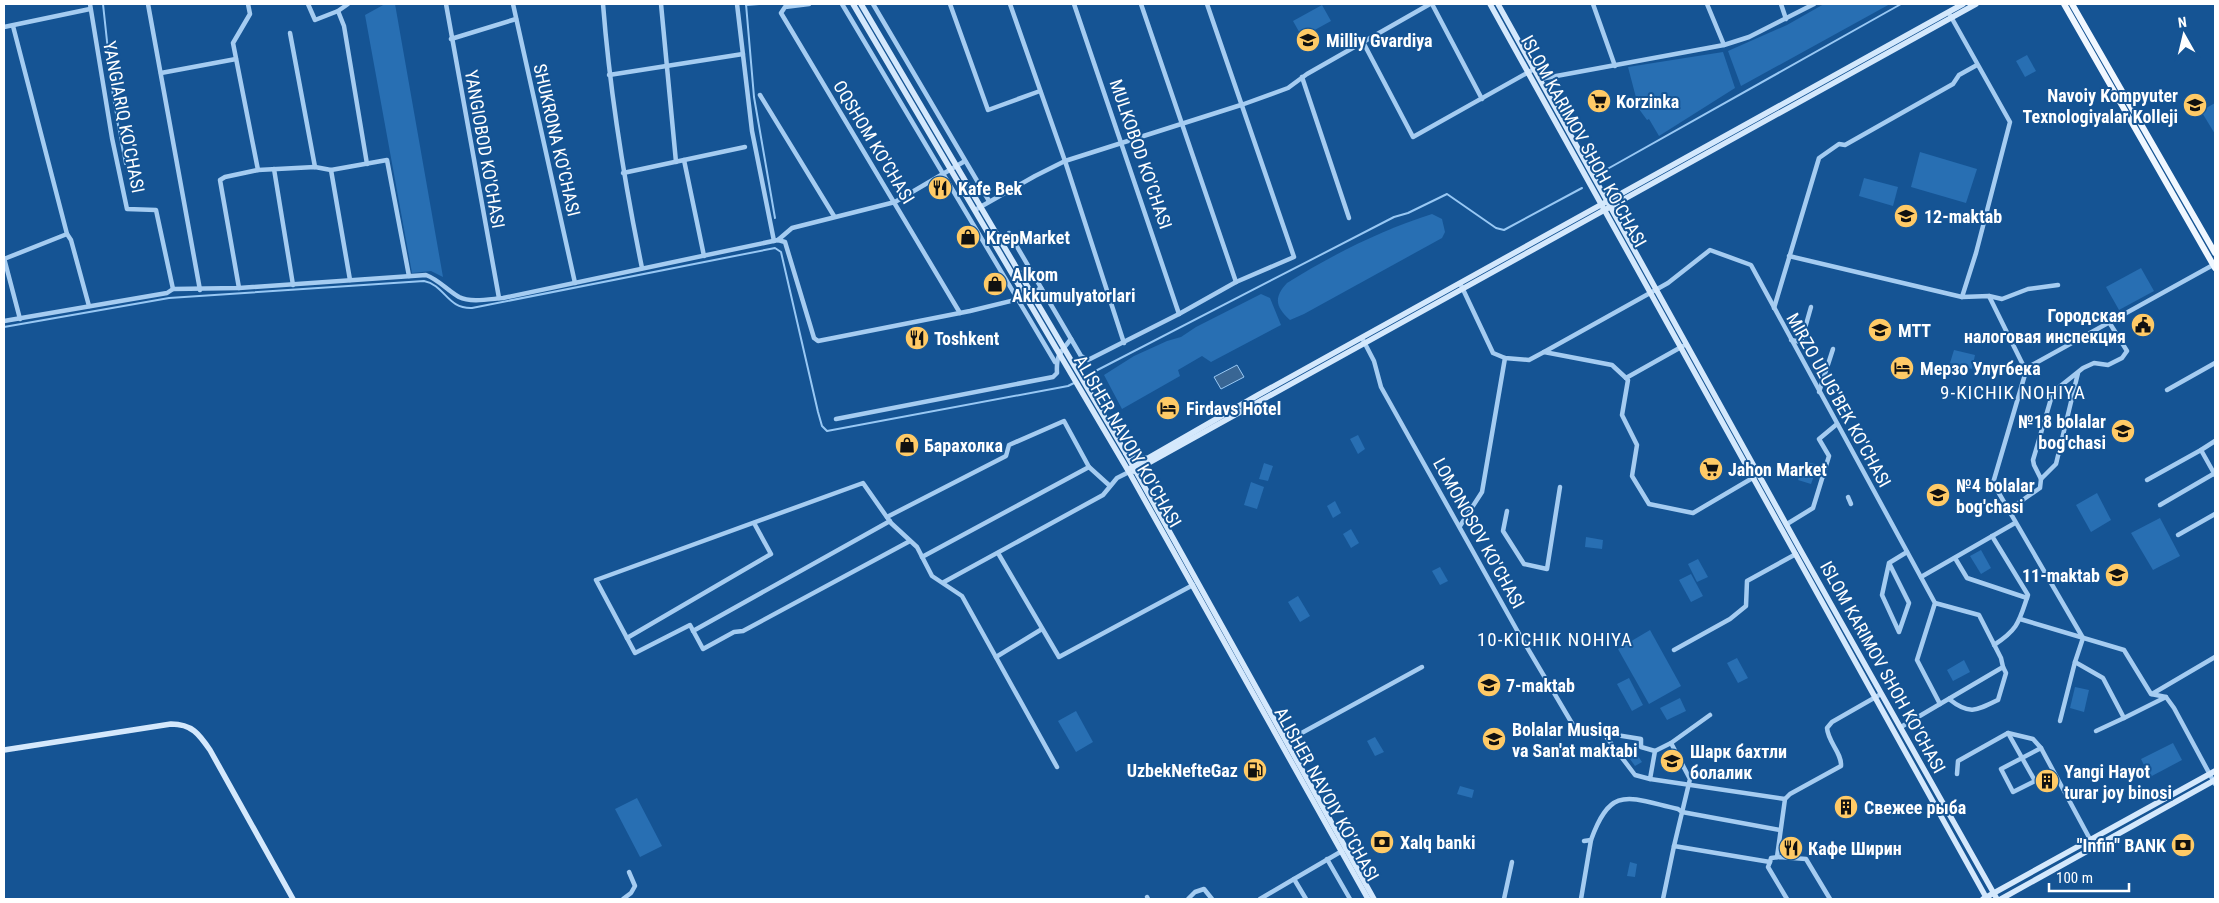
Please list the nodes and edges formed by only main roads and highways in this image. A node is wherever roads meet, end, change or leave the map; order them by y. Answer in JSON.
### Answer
{"nodes":[{"id":1,"x":853,"y":4,"type":"edge"},
{"id":2,"x":860,"y":4,"type":"edge"},
{"id":3,"x":1490,"y":4,"type":"edge"},
{"id":4,"x":1498,"y":4,"type":"edge"},
{"id":5,"x":1963,"y":4,"type":"edge"},
{"id":6,"x":1976,"y":4,"type":"edge"},
{"id":7,"x":2064,"y":4,"type":"edge"},
{"id":8,"x":2072,"y":4,"type":"edge"},
{"id":9,"x":1950,"y":15,"type":"junction"},
{"id":10,"x":1531,"y":71,"type":"junction"},
{"id":11,"x":954,"y":167,"type":"junction"},
{"id":12,"x":1610,"y":203,"type":"junction"},
{"id":13,"x":1603,"y":207,"type":"junction"},
{"id":14,"x":2215,"y":252,"type":"edge"},
{"id":15,"x":2214,"y":267,"type":"edge"},
{"id":16,"x":1363,"y":341,"type":"junction"},
{"id":17,"x":1084,"y":387,"type":"junction"},
{"id":18,"x":1126,"y":452,"type":"junction"},
{"id":19,"x":1148,"y":461,"type":"junction"},
{"id":20,"x":1134,"y":468,"type":"junction"},
{"id":21,"x":1129,"y":472,"type":"junction"},
{"id":22,"x":1756,"y":476,"type":"junction"},
{"id":23,"x":1146,"y":489,"type":"junction"},
{"id":24,"x":1798,"y":553,"type":"junction"},
{"id":25,"x":1250,"y":681,"type":"junction"},
{"id":26,"x":1878,"y":696,"type":"junction"},
{"id":27,"x":4,"y":750,"type":"edge"},
{"id":28,"x":2213,"y":772,"type":"edge"},
{"id":29,"x":2215,"y":782,"type":"edge"},
{"id":30,"x":1322,"y":810,"type":"junction"},
{"id":31,"x":1995,"y":896,"type":"edge"},
{"id":32,"x":293,"y":899,"type":"edge"},
{"id":33,"x":1368,"y":899,"type":"edge"},
{"id":34,"x":1374,"y":899,"type":"edge"},
{"id":35,"x":1986,"y":899,"type":"edge"},
{"id":36,"x":2001,"y":899,"type":"edge"}],
"edges":[{"from":1,"to":11,"type":"main road","name":"ALISHER NAVOIY KO'CHASI"},
{"from":2,"to":11,"type":"main road","name":"ALISHER NAVOIY KO'CHASI"},
{"from":3,"to":10,"type":"main road","name":"ISLOM KARIMOV SHOH KO'CHASI"},
{"from":4,"to":10,"type":"main road","name":"ISLOM KARIMOV SHOH KO'CHASI"},
{"from":5,"to":9,"type":"main road"},
{"from":6,"to":9,"type":"main road"},
{"from":7,"to":15,"type":"main road"},
{"from":8,"to":14,"type":"main road"},
{"from":9,"to":12,"type":"main road"},
{"from":10,"to":12,"type":"main road","name":"ISLOM KARIMOV SHOH KO'CHASI"},
{"from":10,"to":13,"type":"main road","name":"ISLOM KARIMOV SHOH KO'CHASI"},
{"from":11,"to":17,"type":"main road","name":"ALISHER NAVOIY KO'CHASI"},
{"from":12,"to":13,"type":"main road"},
{"from":12,"to":22,"type":"main road","name":"ISLOM KARIMOV SHOH KO'CHASI"},
{"from":13,"to":16,"type":"main road"},
{"from":13,"to":16,"type":"main road"},
{"from":13,"to":22,"type":"main road","name":"ISLOM KARIMOV SHOH KO'CHASI"},
{"from":16,"to":19,"type":"main road"},
{"from":17,"to":18,"type":"main road","name":"ALISHER NAVOIY KO'CHASI"},
{"from":17,"to":21,"type":"main road","name":"ALISHER NAVOIY KO'CHASI"},
{"from":18,"to":19,"type":"main road"},
{"from":18,"to":20,"type":"main road","name":"ALISHER NAVOIY KO'CHASI"},
{"from":19,"to":20,"type":"main road"},
{"from":19,"to":23,"type":"main road"},
{"from":20,"to":21,"type":"main road"},
{"from":20,"to":23,"type":"main road","name":"ALISHER NAVOIY KO'CHASI"},
{"from":21,"to":25,"type":"main road","name":"ALISHER NAVOIY KO'CHASI"},
{"from":22,"to":24,"type":"main road","name":"ISLOM KARIMOV SHOH KO'CHASI"},
{"from":22,"to":24,"type":"main road","name":"ISLOM KARIMOV SHOH KO'CHASI"},
{"from":23,"to":25,"type":"main road","name":"ALISHER NAVOIY KO'CHASI"},
{"from":24,"to":26,"type":"main road","name":"ISLOM KARIMOV SHOH KO'CHASI"},
{"from":25,"to":30,"type":"main road","name":"ALISHER NAVOIY KO'CHASI"},
{"from":25,"to":30,"type":"main road","name":"ALISHER NAVOIY KO'CHASI"},
{"from":26,"to":31,"type":"main road","name":"ISLOM KARIMOV SHOH KO'CHASI"},
{"from":26,"to":35,"type":"main road","name":"ISLOM KARIMOV SHOH KO'CHASI"},
{"from":27,"to":32,"type":"main road"},
{"from":28,"to":31,"type":"main road"},
{"from":29,"to":36,"type":"main road"},
{"from":30,"to":33,"type":"main road","name":"ALISHER NAVOIY KO'CHASI"},
{"from":30,"to":34,"type":"main road","name":"ALISHER NAVOIY KO'CHASI"},
{"from":31,"to":35,"type":"main road"}]}
